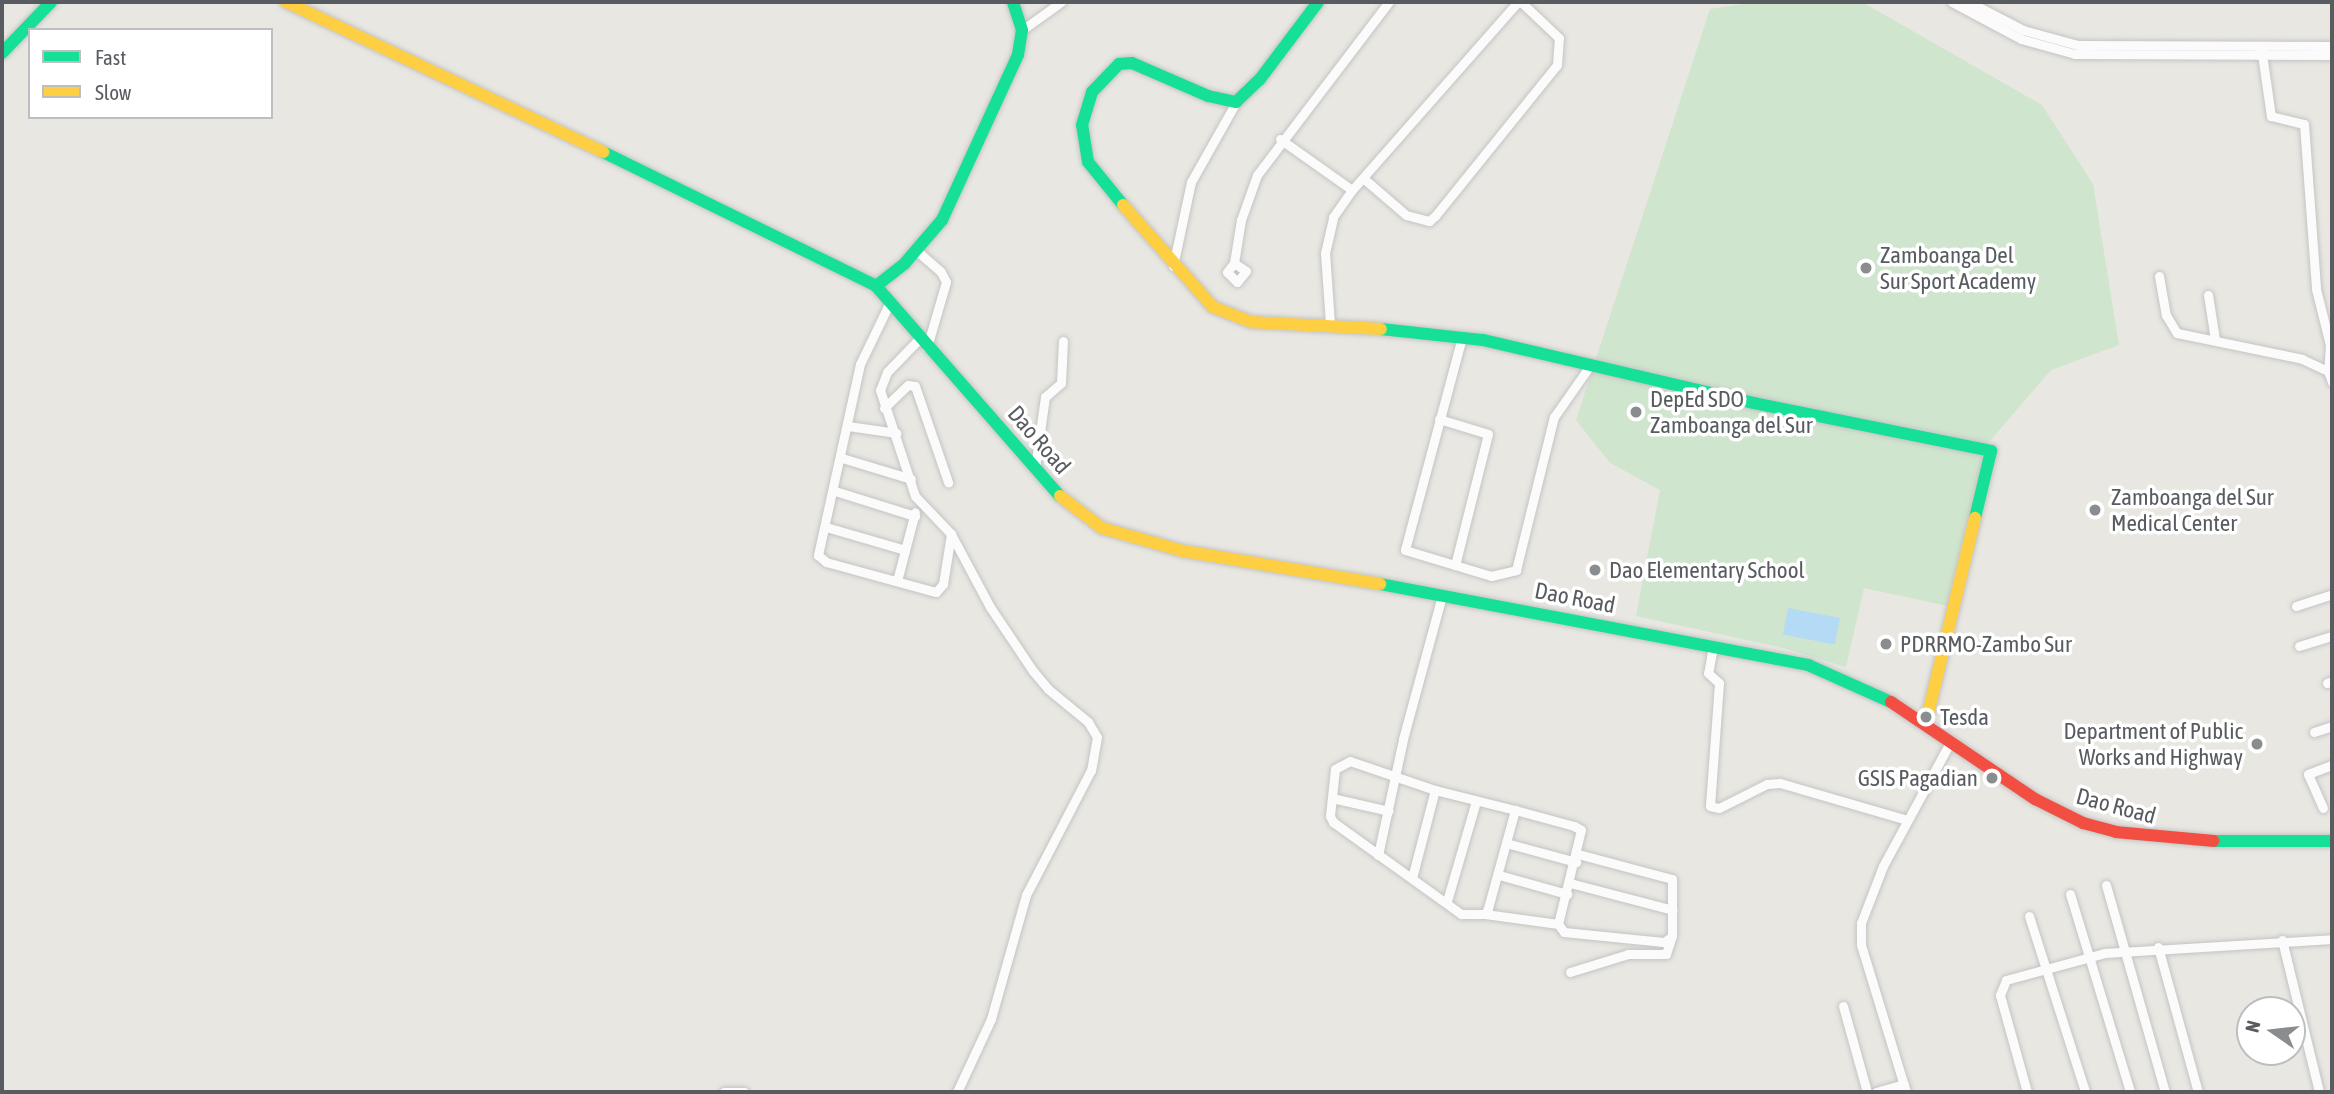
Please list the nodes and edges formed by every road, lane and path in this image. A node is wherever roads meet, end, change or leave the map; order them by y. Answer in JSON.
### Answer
{"nodes":[{"id":1,"x":51,"y":2,"type":"edge"},
{"id":2,"x":286,"y":2,"type":"edge"},
{"id":3,"x":1013,"y":2,"type":"edge"},
{"id":4,"x":1061,"y":2,"type":"edge"},
{"id":5,"x":1318,"y":2,"type":"edge"},
{"id":6,"x":1390,"y":2,"type":"edge"},
{"id":7,"x":1520,"y":2,"type":"edge"},
{"id":8,"x":1952,"y":2,"type":"edge"},
{"id":9,"x":1969,"y":2,"type":"edge"},
{"id":10,"x":1022,"y":30,"type":"junction"},
{"id":11,"x":2332,"y":46,"type":"edge"},
{"id":12,"x":2261,"y":49,"type":"junction"},
{"id":13,"x":2,"y":54,"type":"edge"},
{"id":14,"x":2332,"y":55,"type":"edge"},
{"id":15,"x":1236,"y":102,"type":"junction"},
{"id":16,"x":1280,"y":139,"type":"junction"},
{"id":17,"x":1363,"y":178,"type":"junction"},
{"id":18,"x":1352,"y":190,"type":"junction"},
{"id":19,"x":917,"y":251,"type":"junction"},
{"id":20,"x":1234,"y":263,"type":"dead end"},
{"id":21,"x":1173,"y":266,"type":"junction"},
{"id":22,"x":2159,"y":276,"type":"dead end"},
{"id":23,"x":876,"y":286,"type":"junction"},
{"id":24,"x":2208,"y":295,"type":"dead end"},
{"id":25,"x":890,"y":302,"type":"junction"},
{"id":26,"x":1331,"y":324,"type":"junction"},
{"id":27,"x":1462,"y":337,"type":"junction"},
{"id":28,"x":2215,"y":339,"type":"junction"},
{"id":29,"x":1063,"y":341,"type":"dead end"},
{"id":30,"x":923,"y":342,"type":"junction"},
{"id":31,"x":1589,"y":367,"type":"junction"},
{"id":32,"x":2328,"y":371,"type":"junction"},
{"id":33,"x":2332,"y":382,"type":"edge"},
{"id":34,"x":884,"y":408,"type":"junction"},
{"id":35,"x":1439,"y":419,"type":"junction"},
{"id":36,"x":848,"y":426,"type":"junction"},
{"id":37,"x":896,"y":433,"type":"junction"},
{"id":38,"x":842,"y":458,"type":"junction"},
{"id":39,"x":1035,"y":468,"type":"junction"},
{"id":40,"x":911,"y":479,"type":"junction"},
{"id":41,"x":948,"y":482,"type":"dead end"},
{"id":42,"x":835,"y":492,"type":"junction"},
{"id":43,"x":918,"y":501,"type":"junction"},
{"id":44,"x":915,"y":516,"type":"junction"},
{"id":45,"x":825,"y":527,"type":"junction"},
{"id":46,"x":951,"y":534,"type":"junction"},
{"id":47,"x":905,"y":550,"type":"junction"},
{"id":48,"x":1455,"y":565,"type":"junction"},
{"id":49,"x":897,"y":581,"type":"junction"},
{"id":50,"x":2332,"y":594,"type":"edge"},
{"id":51,"x":1442,"y":595,"type":"junction"},
{"id":52,"x":2296,"y":606,"type":"dead end"},
{"id":53,"x":2332,"y":636,"type":"edge"},
{"id":54,"x":1713,"y":646,"type":"junction"},
{"id":55,"x":2299,"y":646,"type":"dead end"},
{"id":56,"x":1926,"y":722,"type":"junction"},
{"id":57,"x":2332,"y":726,"type":"edge"},
{"id":58,"x":2314,"y":732,"type":"dead end"},
{"id":59,"x":1951,"y":741,"type":"junction"},
{"id":60,"x":2332,"y":765,"type":"edge"},
{"id":61,"x":1396,"y":776,"type":"junction"},
{"id":62,"x":1435,"y":790,"type":"junction"},
{"id":63,"x":1332,"y":798,"type":"junction"},
{"id":64,"x":1476,"y":801,"type":"junction"},
{"id":65,"x":2323,"y":808,"type":"dead end"},
{"id":66,"x":1515,"y":810,"type":"junction"},
{"id":67,"x":1389,"y":811,"type":"junction"},
{"id":68,"x":1908,"y":820,"type":"junction"},
{"id":69,"x":2332,"y":841,"type":"edge"},
{"id":70,"x":1507,"y":843,"type":"junction"},
{"id":71,"x":1378,"y":855,"type":"junction"},
{"id":72,"x":1577,"y":858,"type":"junction"},
{"id":73,"x":1499,"y":874,"type":"junction"},
{"id":74,"x":1412,"y":878,"type":"junction"},
{"id":75,"x":1570,"y":883,"type":"junction"},
{"id":76,"x":2106,"y":885,"type":"dead end"},
{"id":77,"x":1567,"y":894,"type":"junction"},
{"id":78,"x":2070,"y":894,"type":"dead end"},
{"id":79,"x":1447,"y":901,"type":"junction"},
{"id":80,"x":1673,"y":910,"type":"junction"},
{"id":81,"x":1485,"y":914,"type":"junction"},
{"id":82,"x":2029,"y":916,"type":"dead end"},
{"id":83,"x":1558,"y":924,"type":"junction"},
{"id":84,"x":1671,"y":939,"type":"junction"},
{"id":85,"x":2332,"y":939,"type":"edge"},
{"id":86,"x":2282,"y":940,"type":"junction"},
{"id":87,"x":2158,"y":947,"type":"junction"},
{"id":88,"x":2125,"y":950,"type":"junction"},
{"id":89,"x":2090,"y":955,"type":"junction"},
{"id":90,"x":2048,"y":967,"type":"junction"},
{"id":91,"x":1570,"y":972,"type":"dead end"},
{"id":92,"x":1843,"y":1006,"type":"dead end"},
{"id":93,"x":1905,"y":1088,"type":"edge"},
{"id":94,"x":724,"y":1092,"type":"edge"},
{"id":95,"x":744,"y":1092,"type":"edge"},
{"id":96,"x":957,"y":1092,"type":"edge"},
{"id":97,"x":1867,"y":1092,"type":"edge"},
{"id":98,"x":1876,"y":1092,"type":"edge"},
{"id":99,"x":2027,"y":1092,"type":"edge"},
{"id":100,"x":2085,"y":1092,"type":"edge"},
{"id":101,"x":2130,"y":1092,"type":"edge"},
{"id":102,"x":2165,"y":1092,"type":"edge"},
{"id":103,"x":2198,"y":1092,"type":"edge"},
{"id":104,"x":2319,"y":1092,"type":"edge"}],
"edges":[{"from":1,"to":13,"type":"street"},
{"from":2,"to":23,"type":"street"},
{"from":3,"to":10,"type":"street"},
{"from":4,"to":10,"type":"street"},
{"from":5,"to":15,"type":"street"},
{"from":6,"to":16,"type":"street"},
{"from":7,"to":17,"type":"street"},
{"from":7,"to":17,"type":"street"},
{"from":8,"to":12,"type":"street"},
{"from":9,"to":12,"type":"street"},
{"from":10,"to":19,"type":"street"},
{"from":11,"to":12,"type":"street"},
{"from":12,"to":14,"type":"street"},
{"from":12,"to":32,"type":"street"},
{"from":15,"to":21,"type":"street"},
{"from":15,"to":21,"type":"street"},
{"from":16,"to":18,"type":"street"},
{"from":16,"to":20,"type":"street"},
{"from":17,"to":18,"type":"street"},
{"from":18,"to":26,"type":"street"},
{"from":19,"to":23,"type":"street"},
{"from":19,"to":30,"type":"street"},
{"from":21,"to":26,"type":"street"},
{"from":22,"to":28,"type":"street"},
{"from":23,"to":25,"type":"street","name":"Dao Road"},
{"from":24,"to":28,"type":"street"},
{"from":25,"to":30,"type":"street","name":"Dao Road"},
{"from":25,"to":36,"type":"street"},
{"from":26,"to":27,"type":"street"},
{"from":27,"to":31,"type":"street"},
{"from":27,"to":35,"type":"street"},
{"from":28,"to":32,"type":"street"},
{"from":29,"to":39,"type":"street"},
{"from":30,"to":34,"type":"street"},
{"from":30,"to":39,"type":"street","name":"Dao Road"},
{"from":31,"to":48,"type":"street"},
{"from":31,"to":56,"type":"street"},
{"from":32,"to":33,"type":"street"},
{"from":34,"to":37,"type":"street"},
{"from":34,"to":41,"type":"street"},
{"from":35,"to":48,"type":"street"},
{"from":35,"to":48,"type":"street"},
{"from":36,"to":37,"type":"street"},
{"from":36,"to":38,"type":"street"},
{"from":37,"to":40,"type":"street"},
{"from":38,"to":40,"type":"street"},
{"from":38,"to":42,"type":"street"},
{"from":39,"to":51,"type":"street","name":"Dao Road"},
{"from":40,"to":43,"type":"street"},
{"from":42,"to":44,"type":"street"},
{"from":42,"to":45,"type":"street"},
{"from":43,"to":44,"type":"street"},
{"from":43,"to":46,"type":"street"},
{"from":44,"to":47,"type":"street"},
{"from":45,"to":47,"type":"street"},
{"from":45,"to":49,"type":"street"},
{"from":46,"to":49,"type":"street"},
{"from":46,"to":96,"type":"street"},
{"from":47,"to":49,"type":"street"},
{"from":50,"to":52,"type":"street"},
{"from":51,"to":54,"type":"street","name":"Dao Road"},
{"from":51,"to":61,"type":"street"},
{"from":53,"to":55,"type":"street"},
{"from":54,"to":56,"type":"street","name":"Dao Road"},
{"from":54,"to":68,"type":"street"},
{"from":56,"to":59,"type":"street","name":"Dao Road"},
{"from":57,"to":58,"type":"street"},
{"from":59,"to":68,"type":"street"},
{"from":59,"to":69,"type":"street","name":"Dao Road"},
{"from":60,"to":65,"type":"street"},
{"from":61,"to":62,"type":"street"},
{"from":61,"to":63,"type":"street"},
{"from":61,"to":67,"type":"street"},
{"from":62,"to":64,"type":"street"},
{"from":62,"to":74,"type":"street"},
{"from":63,"to":67,"type":"street"},
{"from":63,"to":71,"type":"street"},
{"from":64,"to":66,"type":"street"},
{"from":64,"to":79,"type":"street"},
{"from":66,"to":70,"type":"street"},
{"from":66,"to":72,"type":"street"},
{"from":67,"to":71,"type":"street"},
{"from":68,"to":93,"type":"street"},
{"from":70,"to":72,"type":"street"},
{"from":70,"to":73,"type":"street"},
{"from":71,"to":74,"type":"street"},
{"from":72,"to":75,"type":"street"},
{"from":72,"to":80,"type":"street"},
{"from":73,"to":77,"type":"street"},
{"from":73,"to":81,"type":"street"},
{"from":74,"to":79,"type":"street"},
{"from":75,"to":77,"type":"street"},
{"from":75,"to":80,"type":"street"},
{"from":76,"to":88,"type":"street"},
{"from":77,"to":83,"type":"street"},
{"from":78,"to":89,"type":"street"},
{"from":79,"to":81,"type":"street"},
{"from":80,"to":84,"type":"street"},
{"from":81,"to":83,"type":"street"},
{"from":82,"to":90,"type":"street"},
{"from":83,"to":84,"type":"street"},
{"from":84,"to":91,"type":"street"},
{"from":85,"to":86,"type":"street"},
{"from":86,"to":87,"type":"street"},
{"from":86,"to":104,"type":"street"},
{"from":87,"to":88,"type":"street"},
{"from":87,"to":103,"type":"street"},
{"from":88,"to":89,"type":"street"},
{"from":88,"to":102,"type":"street"},
{"from":89,"to":90,"type":"street"},
{"from":89,"to":101,"type":"street"},
{"from":90,"to":99,"type":"street"},
{"from":90,"to":100,"type":"street"},
{"from":92,"to":97,"type":"street"},
{"from":93,"to":98,"type":"street"},
{"from":94,"to":95,"type":"street"}]}
